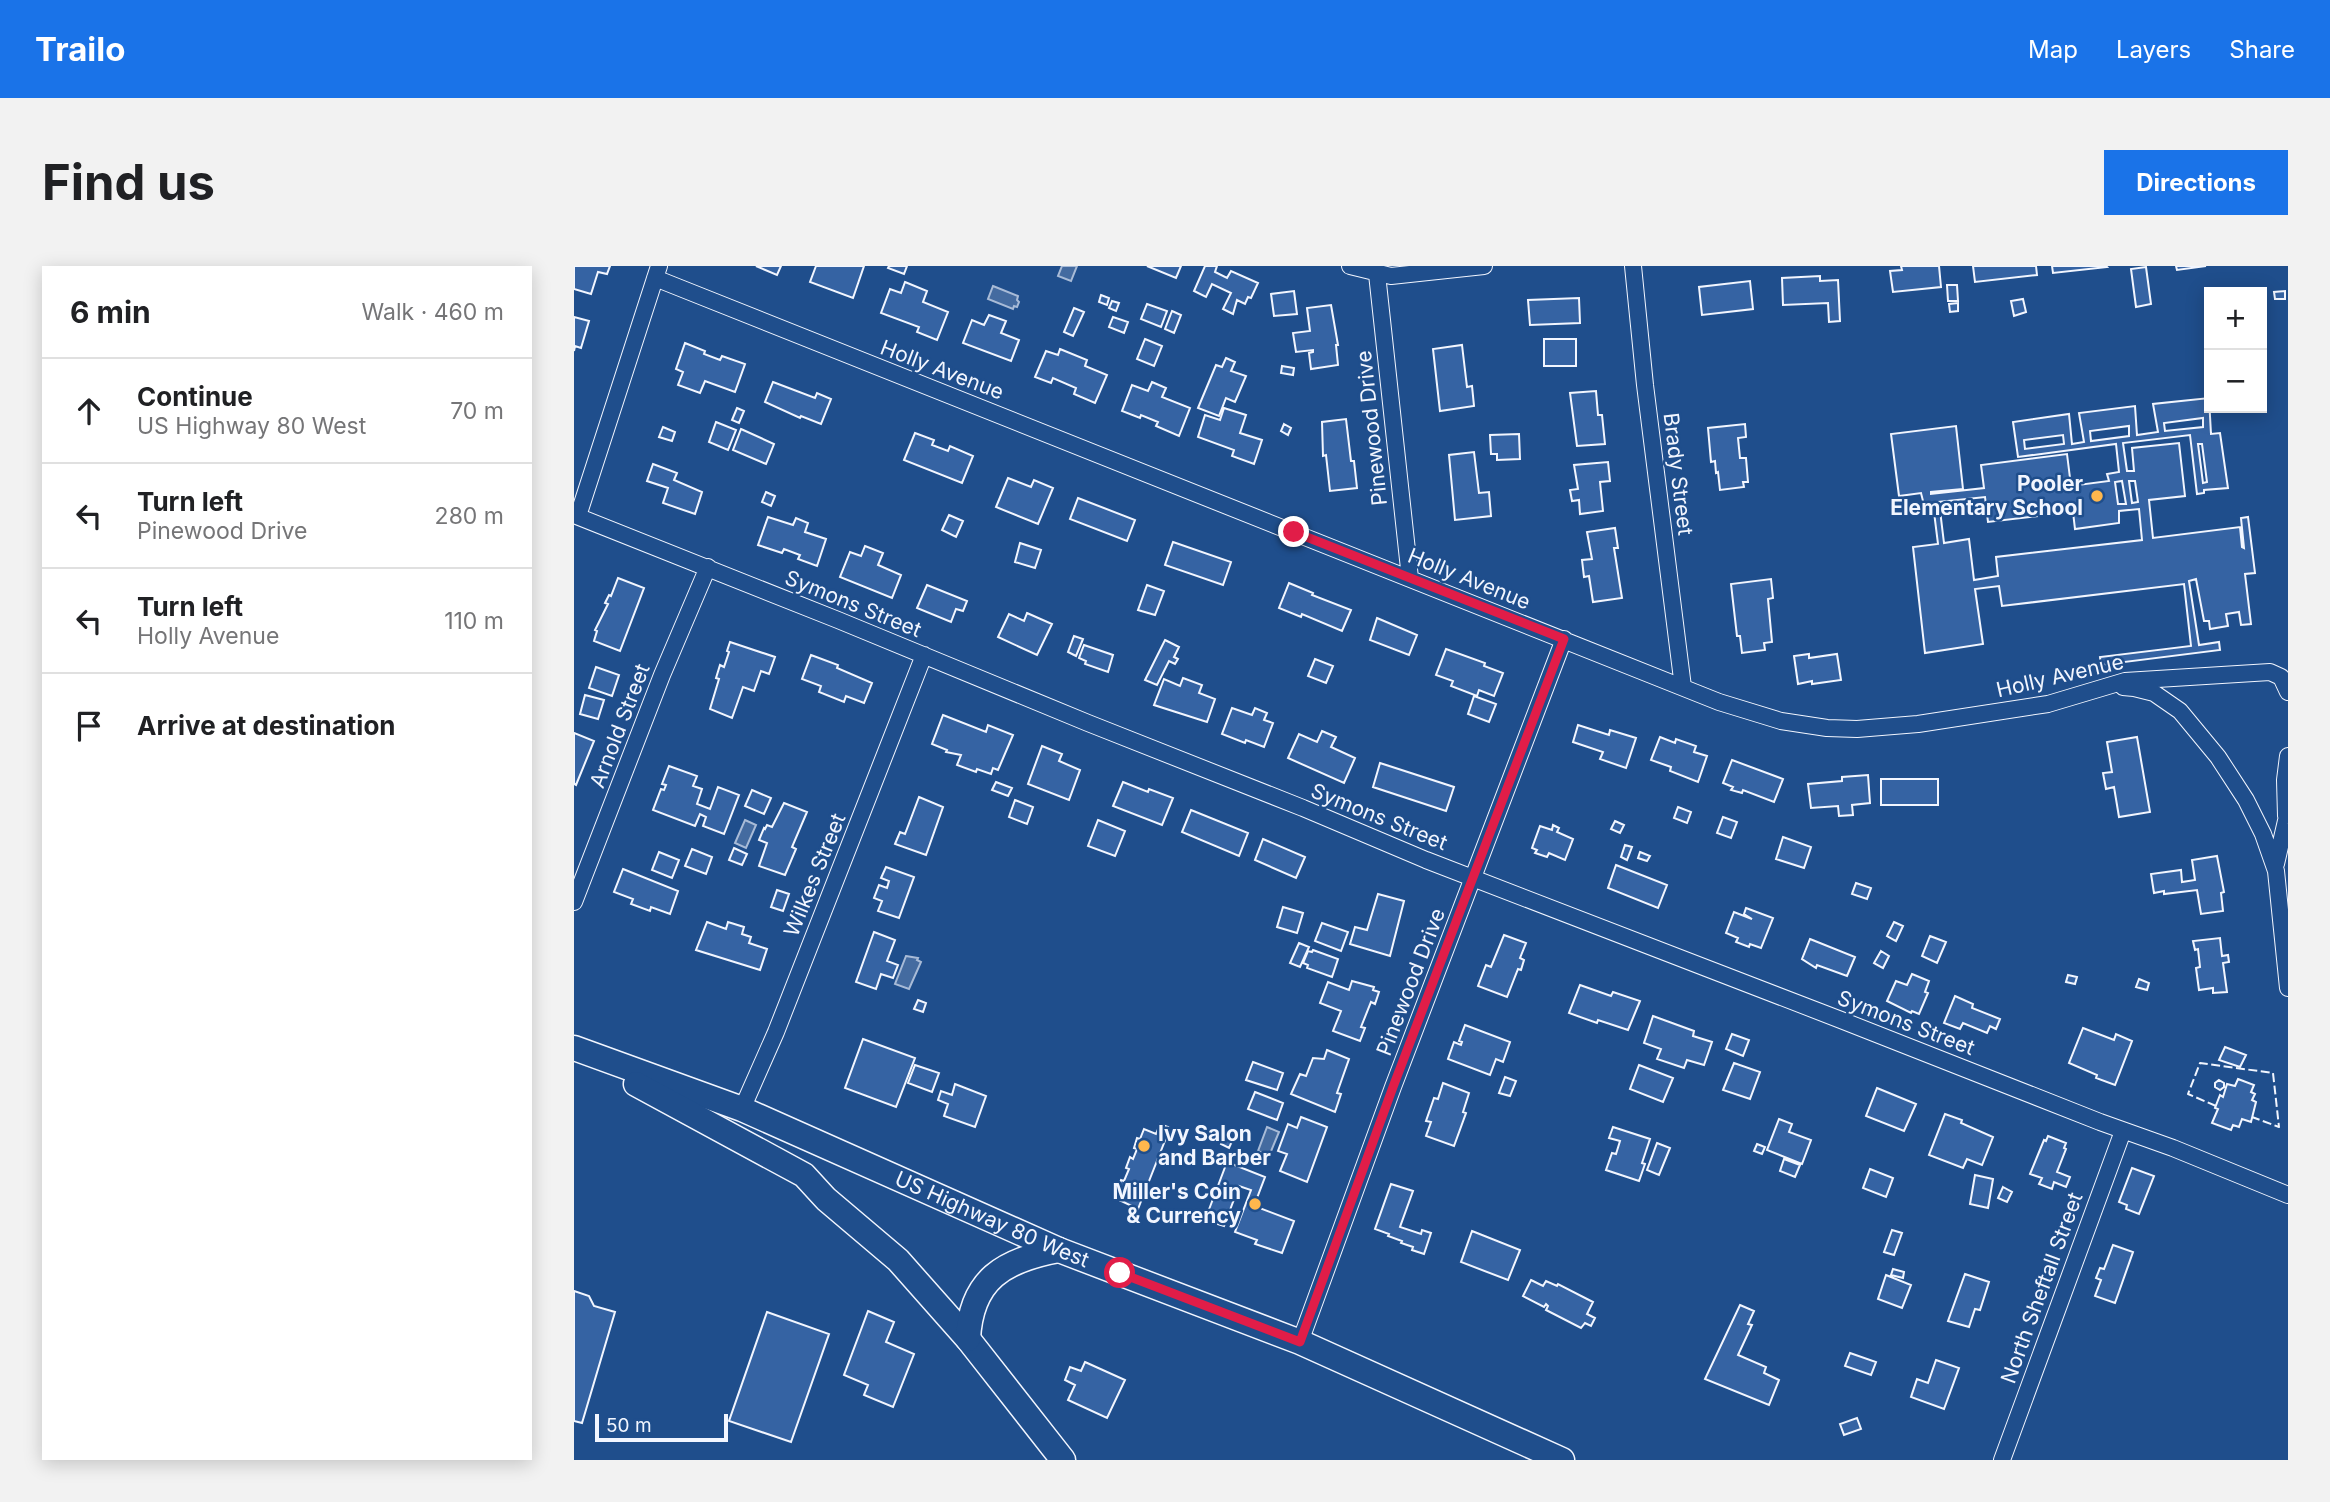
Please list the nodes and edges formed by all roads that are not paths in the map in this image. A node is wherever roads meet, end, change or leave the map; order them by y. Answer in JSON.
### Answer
{"nodes":[{"id":1,"x":1350,"y":266,"type":"edge"},
{"id":2,"x":1484,"y":266,"type":"edge"},
{"id":3,"x":1633,"y":266,"type":"edge"},
{"id":4,"x":657,"y":272,"type":"edge"},
{"id":5,"x":1377,"y":274,"type":"junction"},
{"id":6,"x":576,"y":515,"type":"edge"},
{"id":7,"x":708,"y":567,"type":"junction"},
{"id":8,"x":1410,"y":578,"type":"junction"},
{"id":9,"x":1564,"y":639,"type":"junction"},
{"id":10,"x":923,"y":655,"type":"junction"},
{"id":11,"x":1683,"y":687,"type":"junction"},
{"id":12,"x":2090,"y":692,"type":"junction"},
{"id":13,"x":2288,"y":692,"type":"edge"},
{"id":14,"x":2288,"y":756,"type":"edge"},
{"id":15,"x":2287,"y":814,"type":"edge"},
{"id":16,"x":2276,"y":871,"type":"junction"},
{"id":17,"x":1474,"y":878,"type":"junction"},
{"id":18,"x":574,"y":902,"type":"edge"},
{"id":19,"x":2288,"y":988,"type":"edge"},
{"id":20,"x":574,"y":1049,"type":"edge"},
{"id":21,"x":742,"y":1109,"type":"junction"},
{"id":22,"x":2123,"y":1131,"type":"junction"},
{"id":23,"x":2288,"y":1195,"type":"edge"},
{"id":24,"x":1059,"y":1250,"type":"junction"},
{"id":25,"x":968,"y":1339,"type":"junction"},
{"id":26,"x":1300,"y":1342,"type":"junction"},
{"id":27,"x":1063,"y":1460,"type":"edge"},
{"id":28,"x":1562,"y":1460,"type":"edge"},
{"id":29,"x":2002,"y":1460,"type":"edge"}],
"edges":[{"from":1,"to":5,"type":"street"},
{"from":2,"to":5,"type":"street"},
{"from":3,"to":11,"type":"street","name":"Brady Street"},
{"from":4,"to":6,"type":"street"},
{"from":4,"to":8,"type":"street","name":"Holly Avenue"},
{"from":5,"to":8,"type":"street","name":"Pinewood Drive"},
{"from":6,"to":7,"type":"street","name":"Symons Street"},
{"from":7,"to":10,"type":"street","name":"Symons Street"},
{"from":7,"to":18,"type":"street","name":"Arnold Street"},
{"from":8,"to":9,"type":"street","name":"Holly Avenue"},
{"from":9,"to":11,"type":"street","name":"Holly Avenue"},
{"from":9,"to":17,"type":"street","name":"Pinewood Drive"},
{"from":10,"to":17,"type":"street","name":"Symons Street"},
{"from":10,"to":21,"type":"street","name":"Wilkes Street"},
{"from":11,"to":12,"type":"street","name":"Holly Avenue"},
{"from":12,"to":13,"type":"street","name":"Holly Avenue"},
{"from":12,"to":16,"type":"street"},
{"from":14,"to":15,"type":"street"},
{"from":15,"to":16,"type":"street"},
{"from":16,"to":19,"type":"street"},
{"from":17,"to":22,"type":"street","name":"Symons Street"},
{"from":17,"to":26,"type":"street","name":"Pinewood Drive"},
{"from":20,"to":21,"type":"main road","name":"US Highway 80 West"},
{"from":20,"to":25,"type":"main road","name":"US Highway 80 West"},
{"from":21,"to":24,"type":"main road","name":"US Highway 80 West"},
{"from":22,"to":23,"type":"street","name":"Symons Street"},
{"from":22,"to":29,"type":"street","name":"North Sheftall Street"},
{"from":24,"to":25,"type":"main road"},
{"from":24,"to":26,"type":"main road","name":"US Highway 80 West"},
{"from":25,"to":27,"type":"main road","name":"US Highway 80 West"},
{"from":26,"to":28,"type":"main road","name":"US Highway 80 West"}]}
